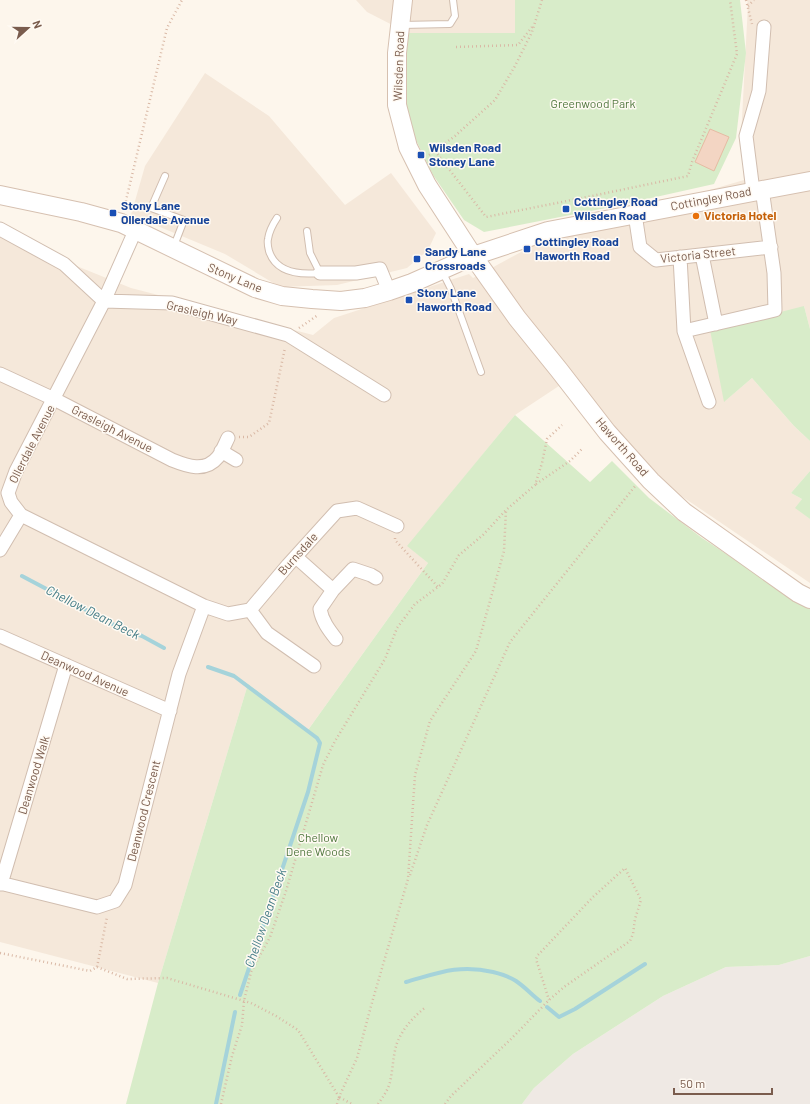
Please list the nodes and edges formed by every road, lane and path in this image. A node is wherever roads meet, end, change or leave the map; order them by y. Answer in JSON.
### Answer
{"nodes":[{"id":1,"x":182,"y":0,"type":"edge"},
{"id":2,"x":403,"y":0,"type":"edge"},
{"id":3,"x":453,"y":0,"type":"edge"},
{"id":4,"x":542,"y":0,"type":"edge"},
{"id":5,"x":730,"y":0,"type":"edge"},
{"id":6,"x":754,"y":0,"type":"edge"},
{"id":7,"x":747,"y":6,"type":"dead end"},
{"id":8,"x":400,"y":25,"type":"junction"},
{"id":9,"x":534,"y":25,"type":"junction"},
{"id":10,"x":764,"y":27,"type":"dead end"},
{"id":11,"x":456,"y":47,"type":"dead end"},
{"id":12,"x":435,"y":151,"type":"junction"},
{"id":13,"x":416,"y":164,"type":"junction"},
{"id":14,"x":165,"y":176,"type":"dead end"},
{"id":15,"x":810,"y":181,"type":"edge"},
{"id":16,"x":757,"y":190,"type":"junction"},
{"id":17,"x":0,"y":195,"type":"edge"},
{"id":18,"x":635,"y":214,"type":"junction"},
{"id":19,"x":277,"y":218,"type":"dead end"},
{"id":20,"x":128,"y":227,"type":"junction"},
{"id":21,"x":0,"y":230,"type":"edge"},
{"id":22,"x":307,"y":231,"type":"dead end"},
{"id":23,"x":771,"y":247,"type":"junction"},
{"id":24,"x":173,"y":249,"type":"junction"},
{"id":25,"x":702,"y":255,"type":"junction"},
{"id":26,"x":473,"y":256,"type":"junction"},
{"id":27,"x":680,"y":257,"type":"junction"},
{"id":28,"x":441,"y":270,"type":"junction"},
{"id":29,"x":320,"y":273,"type":"junction"},
{"id":30,"x":389,"y":291,"type":"junction"},
{"id":31,"x":104,"y":301,"type":"junction"},
{"id":32,"x":321,"y":313,"type":"dead end"},
{"id":33,"x":716,"y":324,"type":"junction"},
{"id":34,"x":684,"y":331,"type":"junction"},
{"id":35,"x":288,"y":335,"type":"junction"},
{"id":36,"x":481,"y":372,"type":"dead end"},
{"id":37,"x":0,"y":374,"type":"edge"},
{"id":38,"x":384,"y":395,"type":"dead end"},
{"id":39,"x":54,"y":399,"type":"junction"},
{"id":40,"x":709,"y":402,"type":"dead end"},
{"id":41,"x":562,"y":425,"type":"dead end"},
{"id":42,"x":228,"y":438,"type":"joint"},
{"id":43,"x":583,"y":448,"type":"dead end"},
{"id":44,"x":221,"y":451,"type":"junction"},
{"id":45,"x":236,"y":460,"type":"dead end"},
{"id":46,"x":645,"y":474,"type":"junction"},
{"id":47,"x":535,"y":485,"type":"junction"},
{"id":48,"x":4,"y":491,"type":"edge"},
{"id":49,"x":506,"y":510,"type":"junction"},
{"id":50,"x":21,"y":515,"type":"junction"},
{"id":51,"x":397,"y":526,"type":"joint"},
{"id":52,"x":0,"y":550,"type":"edge"},
{"id":53,"x":296,"y":557,"type":"junction"},
{"id":54,"x":376,"y":578,"type":"dead end"},
{"id":55,"x":438,"y":587,"type":"junction"},
{"id":56,"x":332,"y":590,"type":"junction"},
{"id":57,"x":810,"y":599,"type":"edge"},
{"id":58,"x":204,"y":606,"type":"junction"},
{"id":59,"x":250,"y":610,"type":"junction"},
{"id":60,"x":0,"y":636,"type":"edge"},
{"id":61,"x":336,"y":639,"type":"dead end"},
{"id":62,"x":66,"y":665,"type":"junction"},
{"id":63,"x":314,"y":666,"type":"dead end"},
{"id":64,"x":170,"y":711,"type":"junction"},
{"id":65,"x":408,"y":879,"type":"junction"},
{"id":66,"x":0,"y":884,"type":"edge"},
{"id":67,"x":110,"y":902,"type":"junction"},
{"id":68,"x":0,"y":953,"type":"edge"},
{"id":69,"x":97,"y":967,"type":"junction"},
{"id":70,"x":549,"y":1000,"type":"junction"},
{"id":71,"x":244,"y":1001,"type":"junction"},
{"id":72,"x":426,"y":1007,"type":"dead end"},
{"id":73,"x":339,"y":1097,"type":"junction"},
{"id":74,"x":221,"y":1104,"type":"edge"},
{"id":75,"x":337,"y":1104,"type":"edge"},
{"id":76,"x":352,"y":1104,"type":"edge"},
{"id":77,"x":378,"y":1104,"type":"edge"},
{"id":78,"x":445,"y":1104,"type":"edge"}],
"edges":[{"from":1,"to":20,"type":"path"},
{"from":2,"to":8,"type":"main road","name":"Wilsden Road"},
{"from":3,"to":8,"type":"lane"},
{"from":4,"to":9,"type":"path"},
{"from":5,"to":12,"type":"path"},
{"from":6,"to":7,"type":"path"},
{"from":8,"to":13,"type":"main road","name":"Wilsden Road"},
{"from":9,"to":11,"type":"path"},
{"from":9,"to":12,"type":"path"},
{"from":10,"to":16,"type":"street"},
{"from":12,"to":13,"type":"path"},
{"from":13,"to":26,"type":"main road","name":"Wilsden Road"},
{"from":14,"to":24,"type":"lane"},
{"from":15,"to":16,"type":"main road","name":"Cottingley Road"},
{"from":16,"to":18,"type":"main road","name":"Cottingley Road"},
{"from":16,"to":23,"type":"street"},
{"from":17,"to":20,"type":"main road","name":"Stony Lane"},
{"from":18,"to":26,"type":"main road","name":"Cottingley Road"},
{"from":18,"to":27,"type":"street","name":"Victoria Street"},
{"from":19,"to":29,"type":"lane"},
{"from":20,"to":24,"type":"main road","name":"Stony Lane"},
{"from":20,"to":31,"type":"street","name":"Ollerdale Avenue"},
{"from":21,"to":31,"type":"street"},
{"from":22,"to":29,"type":"lane"},
{"from":23,"to":25,"type":"street","name":"Victoria Street"},
{"from":23,"to":33,"type":"street"},
{"from":24,"to":30,"type":"main road","name":"Stony Lane"},
{"from":25,"to":27,"type":"street","name":"Victoria Street"},
{"from":25,"to":33,"type":"street"},
{"from":26,"to":28,"type":"main road","name":"Stony Lane"},
{"from":26,"to":46,"type":"main road","name":"Haworth Road"},
{"from":27,"to":34,"type":"street"},
{"from":28,"to":30,"type":"main road","name":"Stony Lane"},
{"from":28,"to":36,"type":"lane"},
{"from":29,"to":30,"type":"street"},
{"from":31,"to":35,"type":"street","name":"Grasleigh Way"},
{"from":31,"to":39,"type":"street","name":"Ollerdale Avenue"},
{"from":32,"to":35,"type":"path"},
{"from":33,"to":34,"type":"street"},
{"from":34,"to":40,"type":"street"},
{"from":35,"to":38,"type":"street","name":"Grasleigh Way"},
{"from":35,"to":42,"type":"path"},
{"from":37,"to":39,"type":"street","name":"Grasleigh Avenue"},
{"from":39,"to":44,"type":"street","name":"Grasleigh Avenue"},
{"from":39,"to":48,"type":"street","name":"Ollerdale Avenue"},
{"from":41,"to":47,"type":"path"},
{"from":42,"to":44,"type":"street","name":"Grasleigh Avenue"},
{"from":43,"to":47,"type":"path"},
{"from":44,"to":45,"type":"street"},
{"from":46,"to":57,"type":"main road","name":"Haworth Road"},
{"from":46,"to":65,"type":"path"},
{"from":47,"to":49,"type":"path"},
{"from":48,"to":50,"type":"street","name":"Ollerdale Avenue"},
{"from":49,"to":55,"type":"path"},
{"from":49,"to":65,"type":"path"},
{"from":50,"to":52,"type":"street"},
{"from":50,"to":58,"type":"street","name":"Ollerdale Avenue"},
{"from":51,"to":53,"type":"street","name":"Burnsdale"},
{"from":51,"to":55,"type":"path"},
{"from":53,"to":56,"type":"street"},
{"from":53,"to":59,"type":"street","name":"Burnsdale"},
{"from":54,"to":56,"type":"street"},
{"from":55,"to":71,"type":"path"},
{"from":56,"to":61,"type":"street"},
{"from":58,"to":59,"type":"street"},
{"from":58,"to":64,"type":"street","name":"Deanwood Crescent"},
{"from":59,"to":63,"type":"street"},
{"from":60,"to":62,"type":"street","name":"Deanwood Avenue"},
{"from":62,"to":64,"type":"street","name":"Deanwood Avenue"},
{"from":62,"to":66,"type":"street","name":"Deanwood Walk"},
{"from":64,"to":67,"type":"street","name":"Deanwood Crescent"},
{"from":65,"to":73,"type":"path"},
{"from":66,"to":67,"type":"street"},
{"from":67,"to":69,"type":"path"},
{"from":68,"to":69,"type":"path"},
{"from":69,"to":71,"type":"path"},
{"from":70,"to":70,"type":"path"},
{"from":70,"to":78,"type":"path"},
{"from":71,"to":73,"type":"path"},
{"from":71,"to":74,"type":"path"},
{"from":72,"to":77,"type":"path"},
{"from":73,"to":75,"type":"path"},
{"from":73,"to":76,"type":"path"}]}
